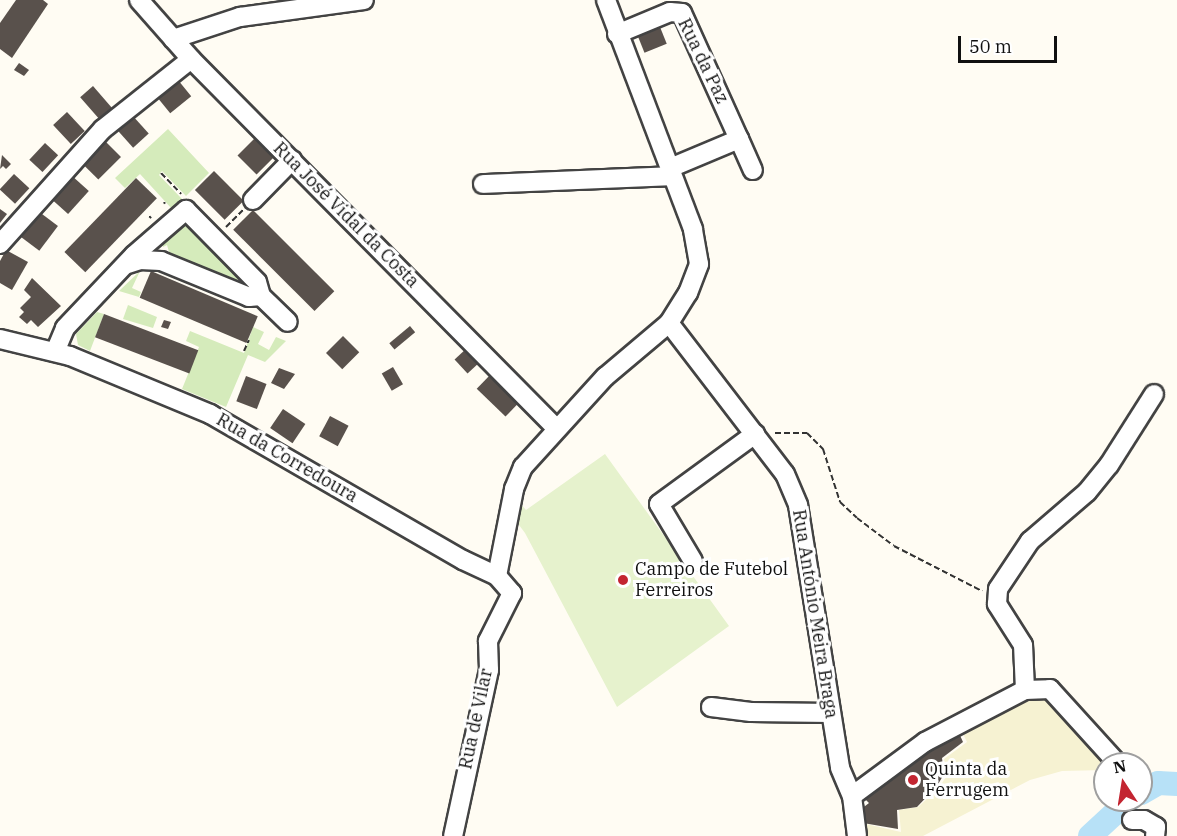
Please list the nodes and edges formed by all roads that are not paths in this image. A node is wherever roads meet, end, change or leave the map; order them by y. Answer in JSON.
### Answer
{"nodes":[{"id":1,"x":139,"y":0,"type":"edge"},
{"id":2,"x":364,"y":0,"type":"edge"},
{"id":3,"x":606,"y":0,"type":"edge"},
{"id":4,"x":617,"y":33,"type":"junction"},
{"id":5,"x":173,"y":39,"type":"junction"},
{"id":6,"x":191,"y":59,"type":"junction"},
{"id":7,"x":740,"y":139,"type":"junction"},
{"id":8,"x":292,"y":160,"type":"junction"},
{"id":9,"x":753,"y":170,"type":"dead end"},
{"id":10,"x":671,"y":172,"type":"junction"},
{"id":11,"x":483,"y":184,"type":"dead end"},
{"id":12,"x":252,"y":201,"type":"road end"},
{"id":13,"x":154,"y":222,"type":"junction"},
{"id":14,"x":0,"y":244,"type":"edge"},
{"id":15,"x":161,"y":261,"type":"junction"},
{"id":16,"x":128,"y":264,"type":"junction"},
{"id":17,"x":261,"y":296,"type":"junction"},
{"id":18,"x":671,"y":319,"type":"junction"},
{"id":19,"x":288,"y":322,"type":"dead end"},
{"id":20,"x":0,"y":339,"type":"edge"},
{"id":21,"x":55,"y":352,"type":"junction"},
{"id":22,"x":1154,"y":394,"type":"dead end"},
{"id":23,"x":556,"y":428,"type":"junction"},
{"id":24,"x":755,"y":434,"type":"junction"},
{"id":25,"x":693,"y":561,"type":"dead end"},
{"id":26,"x":497,"y":576,"type":"junction"},
{"id":27,"x":1024,"y":690,"type":"junction"},
{"id":28,"x":711,"y":707,"type":"dead end"},
{"id":29,"x":831,"y":713,"type":"junction"},
{"id":30,"x":1107,"y":752,"type":"edge"},
{"id":31,"x":852,"y":796,"type":"junction"},
{"id":32,"x":1132,"y":820,"type":"dead end"},
{"id":33,"x":453,"y":836,"type":"edge"},
{"id":34,"x":857,"y":836,"type":"edge"},
{"id":35,"x":1155,"y":836,"type":"edge"}],
"edges":[{"from":1,"to":5,"type":"street","name":"Rua José Vidal da Costa"},
{"from":2,"to":5,"type":"street"},
{"from":3,"to":4,"type":"street"},
{"from":4,"to":7,"type":"street","name":"Rua da Paz"},
{"from":4,"to":10,"type":"street"},
{"from":5,"to":6,"type":"street","name":"Rua José Vidal da Costa"},
{"from":6,"to":8,"type":"street","name":"Rua José Vidal da Costa"},
{"from":6,"to":14,"type":"street"},
{"from":7,"to":9,"type":"street","name":"Rua da Paz"},
{"from":7,"to":10,"type":"street"},
{"from":8,"to":12,"type":"street"},
{"from":8,"to":23,"type":"street","name":"Rua José Vidal da Costa"},
{"from":10,"to":11,"type":"street"},
{"from":10,"to":18,"type":"street"},
{"from":13,"to":15,"type":"street"},
{"from":13,"to":16,"type":"street"},
{"from":13,"to":17,"type":"street"},
{"from":15,"to":16,"type":"street"},
{"from":15,"to":17,"type":"street"},
{"from":16,"to":21,"type":"street"},
{"from":17,"to":19,"type":"street"},
{"from":18,"to":23,"type":"street"},
{"from":18,"to":24,"type":"street","name":"Rua António Meira Braga"},
{"from":20,"to":21,"type":"street","name":"Rua da Corredoura"},
{"from":21,"to":26,"type":"street","name":"Rua da Corredoura"},
{"from":22,"to":27,"type":"street"},
{"from":23,"to":26,"type":"street"},
{"from":24,"to":25,"type":"street"},
{"from":24,"to":29,"type":"street","name":"Rua António Meira Braga"},
{"from":26,"to":33,"type":"street","name":"Rua de Vilar"},
{"from":27,"to":30,"type":"street"},
{"from":27,"to":31,"type":"street"},
{"from":28,"to":29,"type":"street"},
{"from":29,"to":31,"type":"street","name":"Rua António Meira Braga"},
{"from":31,"to":34,"type":"street","name":"Rua António Meira Braga"},
{"from":32,"to":35,"type":"street"}]}
